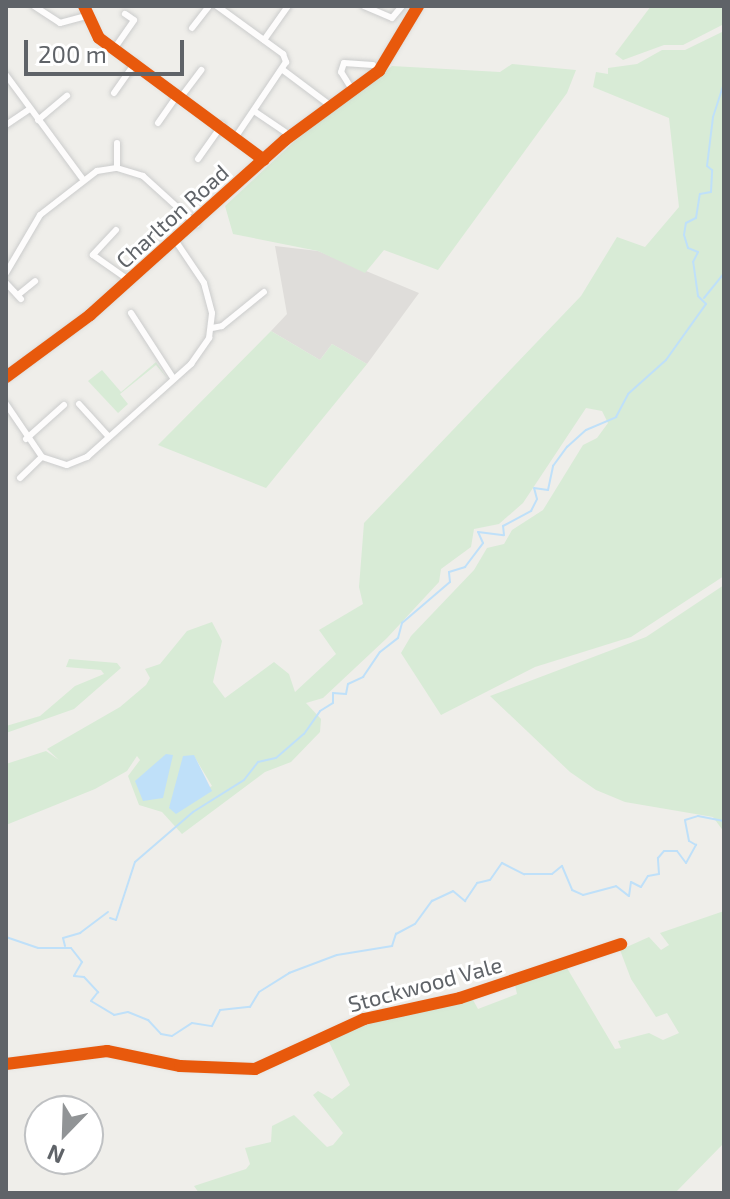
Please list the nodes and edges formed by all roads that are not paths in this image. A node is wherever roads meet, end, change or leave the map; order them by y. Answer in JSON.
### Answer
{"nodes":[{"id":1,"x":34,"y":6,"type":"edge"},
{"id":2,"x":84,"y":6,"type":"edge"},
{"id":3,"x":209,"y":6,"type":"edge"},
{"id":4,"x":217,"y":6,"type":"edge"},
{"id":5,"x":288,"y":6,"type":"edge"},
{"id":6,"x":364,"y":6,"type":"edge"},
{"id":7,"x":402,"y":6,"type":"edge"},
{"id":8,"x":418,"y":6,"type":"edge"},
{"id":9,"x":125,"y":14,"type":"dead end"},
{"id":10,"x":86,"y":16,"type":"junction"},
{"id":11,"x":192,"y":28,"type":"dead end"},
{"id":12,"x":264,"y":40,"type":"junction"},
{"id":13,"x":114,"y":49,"type":"junction"},
{"id":14,"x":135,"y":63,"type":"junction"},
{"id":15,"x":373,"y":65,"type":"dead end"},
{"id":16,"x":201,"y":70,"type":"dead end"},
{"id":17,"x":283,"y":70,"type":"junction"},
{"id":18,"x":6,"y":75,"type":"edge"},
{"id":19,"x":353,"y":91,"type":"junction"},
{"id":20,"x":114,"y":93,"type":"dead end"},
{"id":21,"x":180,"y":95,"type":"junction"},
{"id":22,"x":67,"y":96,"type":"dead end"},
{"id":23,"x":327,"y":103,"type":"dead end"},
{"id":24,"x":30,"y":109,"type":"junction"},
{"id":25,"x":254,"y":111,"type":"junction"},
{"id":26,"x":38,"y":120,"type":"junction"},
{"id":27,"x":158,"y":123,"type":"dead end"},
{"id":28,"x":6,"y":125,"type":"edge"},
{"id":29,"x":222,"y":125,"type":"junction"},
{"id":30,"x":285,"y":132,"type":"dead end"},
{"id":31,"x":237,"y":135,"type":"junction"},
{"id":32,"x":117,"y":143,"type":"dead end"},
{"id":33,"x":198,"y":159,"type":"dead end"},
{"id":34,"x":264,"y":160,"type":"junction"},
{"id":35,"x":117,"y":168,"type":"junction"},
{"id":36,"x":82,"y":178,"type":"junction"},
{"id":37,"x":196,"y":224,"type":"junction"},
{"id":38,"x":116,"y":230,"type":"dead end"},
{"id":39,"x":175,"y":240,"type":"junction"},
{"id":40,"x":6,"y":273,"type":"edge"},
{"id":41,"x":35,"y":281,"type":"dead end"},
{"id":42,"x":130,"y":281,"type":"junction"},
{"id":43,"x":6,"y":283,"type":"edge"},
{"id":44,"x":264,"y":292,"type":"dead end"},
{"id":45,"x":131,"y":313,"type":"dead end"},
{"id":46,"x":212,"y":328,"type":"junction"},
{"id":47,"x":6,"y":377,"type":"edge"},
{"id":48,"x":173,"y":378,"type":"junction"},
{"id":49,"x":6,"y":404,"type":"edge"},
{"id":50,"x":79,"y":404,"type":"dead end"},
{"id":51,"x":64,"y":405,"type":"dead end"},
{"id":52,"x":14,"y":421,"type":"junction"},
{"id":53,"x":6,"y":426,"type":"edge"},
{"id":54,"x":108,"y":436,"type":"junction"},
{"id":55,"x":26,"y":439,"type":"junction"},
{"id":56,"x":42,"y":457,"type":"junction"},
{"id":57,"x":20,"y":478,"type":"dead end"},
{"id":58,"x":621,"y":944,"type":"dead end"},
{"id":59,"x":6,"y":1064,"type":"edge"}],
"edges":[{"from":1,"to":10,"type":"street"},
{"from":2,"to":10,"type":"street"},
{"from":3,"to":11,"type":"street"},
{"from":4,"to":12,"type":"street"},
{"from":5,"to":12,"type":"street"},
{"from":6,"to":7,"type":"street"},
{"from":8,"to":19,"type":"street","name":"Charlton Road"},
{"from":9,"to":13,"type":"street"},
{"from":10,"to":13,"type":"street"},
{"from":12,"to":17,"type":"street"},
{"from":13,"to":14,"type":"street"},
{"from":14,"to":20,"type":"street"},
{"from":14,"to":21,"type":"street"},
{"from":15,"to":19,"type":"street"},
{"from":16,"to":21,"type":"street"},
{"from":17,"to":23,"type":"street"},
{"from":17,"to":25,"type":"street"},
{"from":18,"to":24,"type":"street"},
{"from":19,"to":34,"type":"street","name":"Charlton Road"},
{"from":21,"to":27,"type":"street"},
{"from":21,"to":29,"type":"street"},
{"from":22,"to":26,"type":"street"},
{"from":24,"to":26,"type":"street"},
{"from":24,"to":28,"type":"street"},
{"from":25,"to":30,"type":"street"},
{"from":25,"to":31,"type":"street"},
{"from":26,"to":36,"type":"street"},
{"from":29,"to":31,"type":"street"},
{"from":29,"to":33,"type":"street"},
{"from":31,"to":34,"type":"street"},
{"from":32,"to":35,"type":"street"},
{"from":34,"to":37,"type":"street","name":"Charlton Road"},
{"from":35,"to":36,"type":"street"},
{"from":35,"to":37,"type":"street"},
{"from":36,"to":40,"type":"street"},
{"from":37,"to":39,"type":"street","name":"Charlton Road"},
{"from":38,"to":42,"type":"street"},
{"from":39,"to":42,"type":"street","name":"Charlton Road"},
{"from":39,"to":46,"type":"street"},
{"from":41,"to":43,"type":"street"},
{"from":42,"to":47,"type":"street","name":"Charlton Road"},
{"from":44,"to":46,"type":"street"},
{"from":45,"to":48,"type":"street"},
{"from":46,"to":48,"type":"street"},
{"from":48,"to":54,"type":"street"},
{"from":49,"to":52,"type":"street"},
{"from":50,"to":54,"type":"street"},
{"from":51,"to":55,"type":"street"},
{"from":52,"to":53,"type":"street"},
{"from":52,"to":55,"type":"street"},
{"from":54,"to":56,"type":"street"},
{"from":55,"to":56,"type":"street"},
{"from":56,"to":57,"type":"street"},
{"from":58,"to":59,"type":"street","name":"Stockwood Vale"}]}
